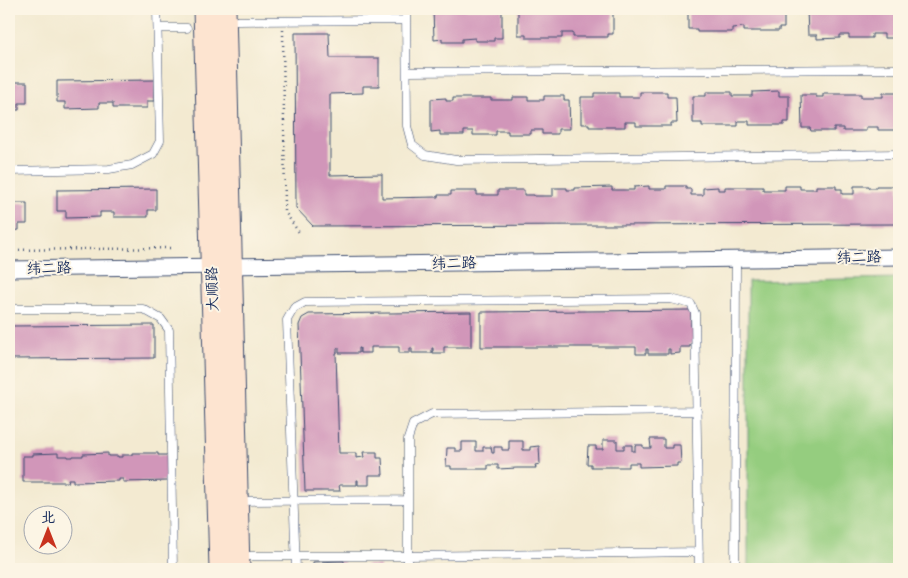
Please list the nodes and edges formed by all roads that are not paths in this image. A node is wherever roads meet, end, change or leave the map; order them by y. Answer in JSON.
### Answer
{"nodes":[{"id":1,"x":157,"y":9,"type":"edge"},
{"id":2,"x":204,"y":9,"type":"edge"},
{"id":3,"x":406,"y":9,"type":"edge"},
{"id":4,"x":231,"y":15,"type":"edge"},
{"id":5,"x":406,"y":20,"type":"junction"},
{"id":6,"x":158,"y":28,"type":"junction"},
{"id":7,"x":187,"y":28,"type":"dead end"},
{"id":8,"x":899,"y":69,"type":"edge"},
{"id":9,"x":407,"y":72,"type":"junction"},
{"id":10,"x":899,"y":154,"type":"edge"},
{"id":11,"x":9,"y":172,"type":"edge"},
{"id":12,"x":899,"y":257,"type":"edge"},
{"id":13,"x":736,"y":259,"type":"junction"},
{"id":14,"x":222,"y":266,"type":"junction"},
{"id":15,"x":9,"y":269,"type":"edge"},
{"id":16,"x":9,"y":308,"type":"edge"},
{"id":17,"x":697,"y":411,"type":"junction"},
{"id":18,"x":408,"y":500,"type":"junction"},
{"id":19,"x":237,"y":501,"type":"junction"},
{"id":20,"x":293,"y":501,"type":"junction"},
{"id":21,"x":699,"y":552,"type":"junction"},
{"id":22,"x":296,"y":556,"type":"junction"},
{"id":23,"x":408,"y":556,"type":"junction"},
{"id":24,"x":238,"y":563,"type":"edge"},
{"id":25,"x":173,"y":569,"type":"edge"},
{"id":26,"x":220,"y":569,"type":"edge"},
{"id":27,"x":296,"y":569,"type":"edge"},
{"id":28,"x":408,"y":569,"type":"edge"},
{"id":29,"x":699,"y":569,"type":"edge"},
{"id":30,"x":735,"y":569,"type":"edge"}],
"edges":[{"from":1,"to":6,"type":"lane"},
{"from":2,"to":14,"type":"street","name":"大顺路"},
{"from":3,"to":5,"type":"lane"},
{"from":4,"to":5,"type":"lane"},
{"from":4,"to":14,"type":"street","name":"大顺路"},
{"from":5,"to":9,"type":"lane"},
{"from":6,"to":7,"type":"lane"},
{"from":6,"to":11,"type":"lane"},
{"from":8,"to":9,"type":"lane"},
{"from":9,"to":10,"type":"lane"},
{"from":12,"to":13,"type":"street","name":"纬二路"},
{"from":13,"to":14,"type":"street","name":"纬二路"},
{"from":13,"to":30,"type":"lane"},
{"from":14,"to":15,"type":"street","name":"纬二路"},
{"from":14,"to":19,"type":"street","name":"大顺路"},
{"from":14,"to":26,"type":"street","name":"大顺路"},
{"from":16,"to":25,"type":"lane"},
{"from":17,"to":18,"type":"lane"},
{"from":17,"to":20,"type":"lane"},
{"from":17,"to":21,"type":"lane"},
{"from":18,"to":20,"type":"lane"},
{"from":18,"to":23,"type":"lane"},
{"from":19,"to":20,"type":"lane"},
{"from":19,"to":24,"type":"street","name":"大顺路"},
{"from":20,"to":22,"type":"lane"},
{"from":21,"to":23,"type":"lane"},
{"from":21,"to":29,"type":"lane"},
{"from":22,"to":23,"type":"lane"},
{"from":22,"to":24,"type":"lane"},
{"from":22,"to":27,"type":"lane"},
{"from":23,"to":28,"type":"lane"}]}
